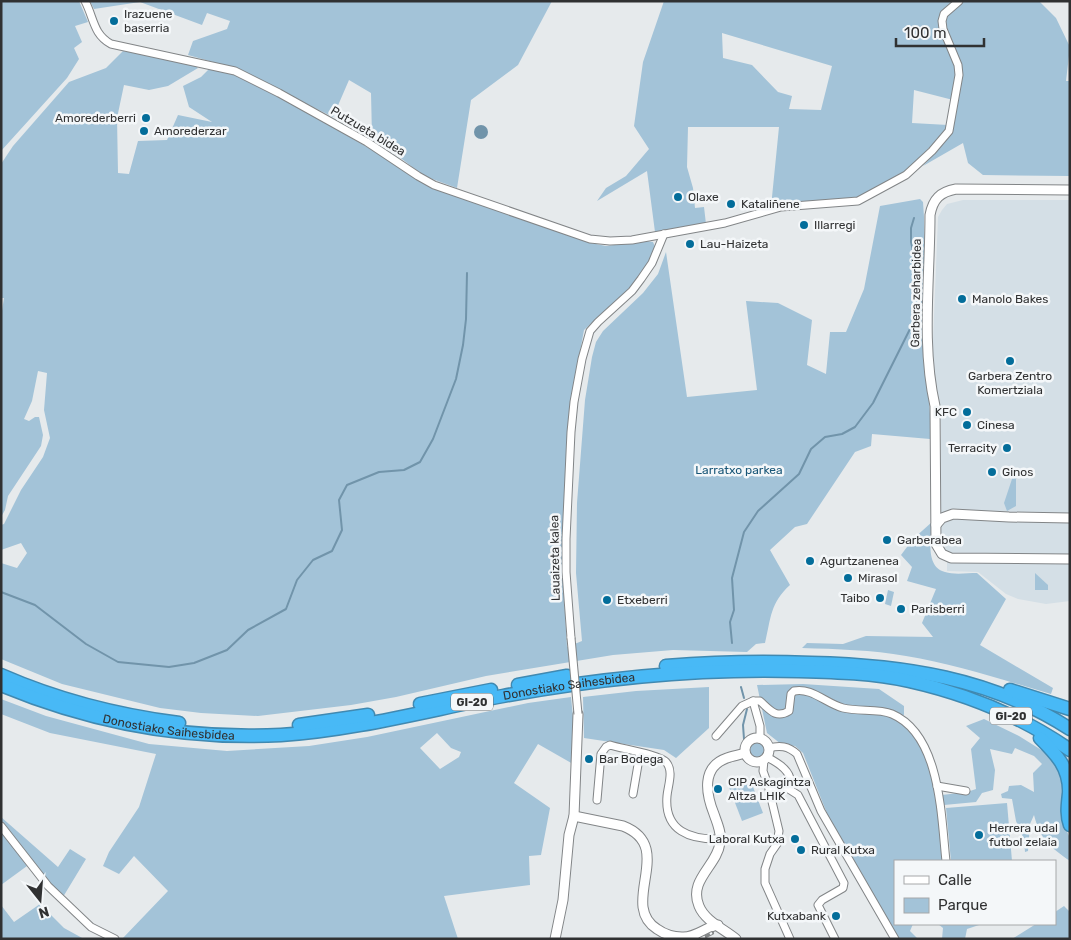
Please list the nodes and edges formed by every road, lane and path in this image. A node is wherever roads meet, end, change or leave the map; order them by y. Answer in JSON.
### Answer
{"nodes":[{"id":1,"x":85,"y":1,"type":"edge"},
{"id":2,"x":959,"y":1,"type":"edge"},
{"id":3,"x":1070,"y":190,"type":"edge"},
{"id":4,"x":664,"y":234,"type":"junction"},
{"id":5,"x":647,"y":238,"type":"junction"},
{"id":6,"x":660,"y":247,"type":"junction"},
{"id":7,"x":1070,"y":518,"type":"edge"},
{"id":8,"x":936,"y":525,"type":"junction"},
{"id":9,"x":1070,"y":559,"type":"edge"},
{"id":10,"x":1,"y":675,"type":"edge"},
{"id":11,"x":1,"y":685,"type":"edge"},
{"id":12,"x":978,"y":685,"type":"junction"},
{"id":13,"x":948,"y":691,"type":"junction"},
{"id":14,"x":754,"y":702,"type":"junction"},
{"id":15,"x":1070,"y":709,"type":"edge"},
{"id":16,"x":578,"y":714,"type":"joint"},
{"id":17,"x":1070,"y":729,"type":"edge"},
{"id":18,"x":716,"y":736,"type":"dead end"},
{"id":19,"x":1040,"y":738,"type":"junction"},
{"id":20,"x":760,"y":739,"type":"junction"},
{"id":21,"x":1070,"y":750,"type":"edge"},
{"id":22,"x":640,"y":753,"type":"junction"},
{"id":23,"x":745,"y":753,"type":"junction"},
{"id":24,"x":766,"y":755,"type":"junction"},
{"id":25,"x":1070,"y":759,"type":"edge"},
{"id":26,"x":768,"y":785,"type":"junction"},
{"id":27,"x":937,"y":786,"type":"junction"},
{"id":28,"x":786,"y":788,"type":"junction"},
{"id":29,"x":966,"y":790,"type":"dead end"},
{"id":30,"x":633,"y":794,"type":"dead end"},
{"id":31,"x":597,"y":800,"type":"dead end"},
{"id":32,"x":574,"y":816,"type":"junction"},
{"id":33,"x":1070,"y":824,"type":"edge"},
{"id":34,"x":1,"y":826,"type":"edge"},
{"id":35,"x":721,"y":839,"type":"junction"},
{"id":36,"x":946,"y":860,"type":"edge"},
{"id":37,"x":698,"y":891,"type":"junction"},
{"id":38,"x":700,"y":908,"type":"junction"},
{"id":39,"x":710,"y":920,"type":"junction"},
{"id":40,"x":718,"y":925,"type":"junction"},
{"id":41,"x":704,"y":930,"type":"junction"},
{"id":42,"x":115,"y":939,"type":"edge"},
{"id":43,"x":555,"y":939,"type":"edge"},
{"id":44,"x":736,"y":939,"type":"edge"},
{"id":45,"x":790,"y":939,"type":"edge"},
{"id":46,"x":835,"y":939,"type":"edge"},
{"id":47,"x":895,"y":939,"type":"edge"}],
"edges":[{"from":1,"to":5,"type":"street","name":"Putzueta bidea"},
{"from":2,"to":4,"type":"street","name":"Putzueta bidea"},
{"from":3,"to":8,"type":"street","name":"Garbera zeharbidea"},
{"from":4,"to":5,"type":"street","name":"Putzueta bidea"},
{"from":4,"to":6,"type":"street","name":"Lauaizeta kalea"},
{"from":5,"to":6,"type":"street"},
{"from":6,"to":16,"type":"street","name":"Lauaizeta kalea","bridge":true},
{"from":7,"to":8,"type":"street"},
{"from":8,"to":9,"type":"street","name":"Garbera zeharbidea"},
{"from":10,"to":12,"type":"highway","name":"Donostiako Saihesbidea","number":"GI-20"},
{"from":11,"to":13,"type":"highway","name":"Donostiako Saihesbidea","number":"GI-20"},
{"from":12,"to":15,"type":"highway"},
{"from":12,"to":17,"type":"highway","name":"Donostiako Saihesbidea","number":"GI-20"},
{"from":13,"to":19,"type":"highway"},
{"from":13,"to":21,"type":"highway","name":"Donostiako Saihesbidea","number":"GI-20"},
{"from":14,"to":18,"type":"street"},
{"from":14,"to":20,"type":"street"},
{"from":14,"to":27,"type":"street"},
{"from":16,"to":32,"type":"street","name":"Lauaizeta kalea"},
{"from":19,"to":25,"type":"highway"},
{"from":19,"to":33,"type":"highway"},
{"from":20,"to":23,"type":"street"},
{"from":20,"to":24,"type":"street"},
{"from":22,"to":30,"type":"street"},
{"from":22,"to":31,"type":"street"},
{"from":22,"to":35,"type":"street"},
{"from":23,"to":24,"type":"street"},
{"from":23,"to":35,"type":"street"},
{"from":24,"to":26,"type":"street"},
{"from":24,"to":28,"type":"street"},
{"from":24,"to":47,"type":"street"},
{"from":26,"to":28,"type":"street"},
{"from":26,"to":45,"type":"street"},
{"from":27,"to":29,"type":"street"},
{"from":27,"to":36,"type":"street"},
{"from":28,"to":46,"type":"street"},
{"from":32,"to":41,"type":"street"},
{"from":32,"to":43,"type":"street","name":"Lauaizeta kalea"},
{"from":34,"to":42,"type":"street"},
{"from":35,"to":37,"type":"street"},
{"from":37,"to":38,"type":"street"},
{"from":37,"to":39,"type":"street"},
{"from":38,"to":39,"type":"street"},
{"from":38,"to":41,"type":"street"},
{"from":39,"to":40,"type":"street"},
{"from":39,"to":41,"type":"street"},
{"from":40,"to":41,"type":"street"},
{"from":40,"to":44,"type":"street"}]}
